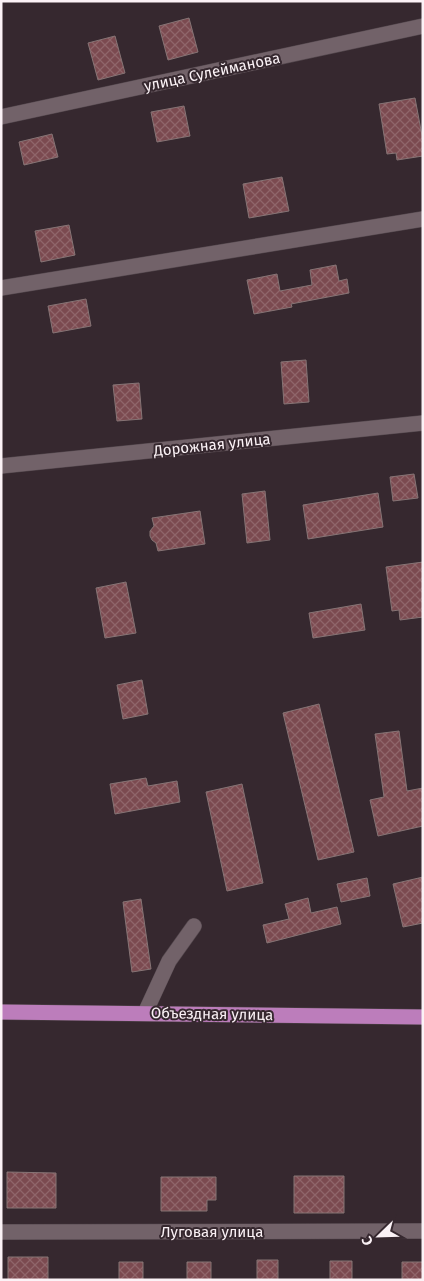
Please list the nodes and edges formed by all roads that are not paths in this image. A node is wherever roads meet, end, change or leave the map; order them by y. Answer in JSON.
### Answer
{"nodes":[{"id":1,"x":423,"y":26,"type":"edge"},
{"id":2,"x":1,"y":117,"type":"edge"},
{"id":3,"x":423,"y":219,"type":"edge"},
{"id":4,"x":1,"y":288,"type":"edge"},
{"id":5,"x":423,"y":423,"type":"edge"},
{"id":6,"x":1,"y":466,"type":"edge"},
{"id":7,"x":194,"y":926,"type":"dead end"},
{"id":8,"x":1,"y":1012,"type":"edge"},
{"id":9,"x":145,"y":1013,"type":"junction"},
{"id":10,"x":423,"y":1017,"type":"edge"},
{"id":11,"x":423,"y":1231,"type":"edge"},
{"id":12,"x":1,"y":1232,"type":"edge"}],
"edges":[{"from":1,"to":2,"type":"street","name":"улица Сулейманова"},
{"from":3,"to":4,"type":"street"},
{"from":5,"to":6,"type":"street","name":"Дорожная улица"},
{"from":7,"to":9,"type":"street"},
{"from":8,"to":9,"type":"main road","name":"Объездная улица"},
{"from":9,"to":10,"type":"main road","name":"Объездная улица"},
{"from":11,"to":12,"type":"street","name":"Луговая улица"}]}
